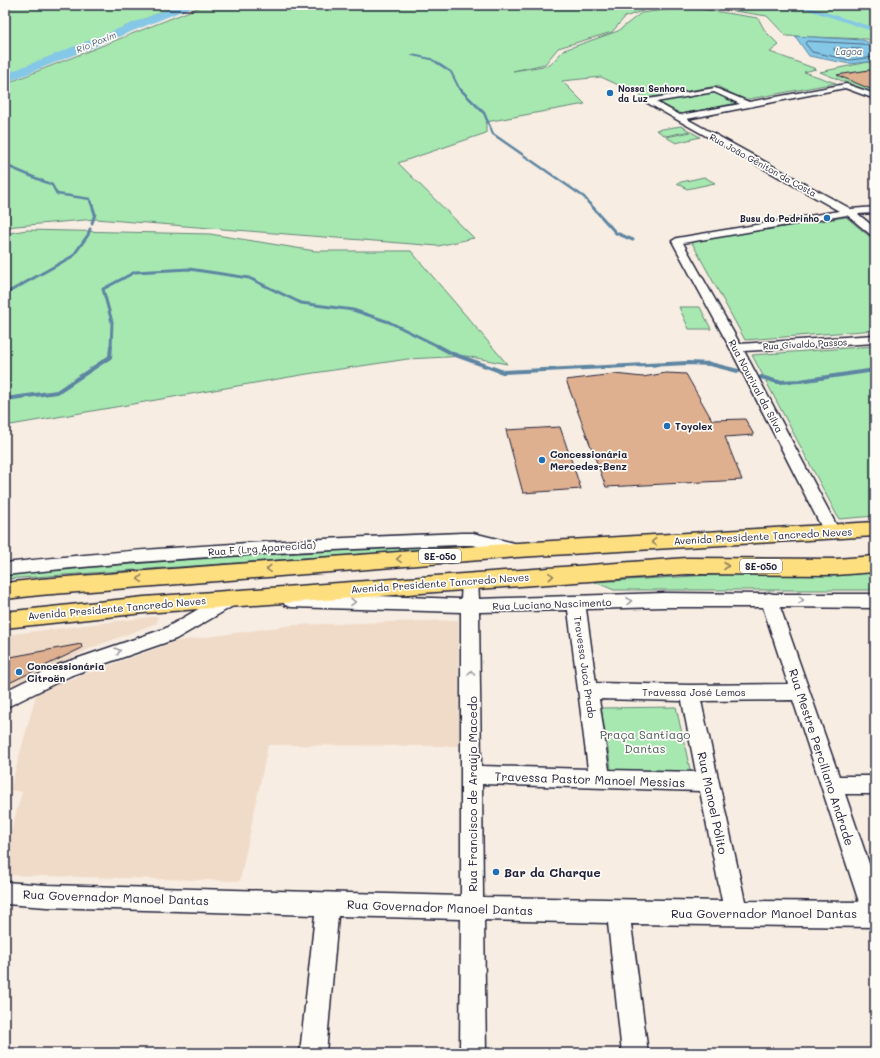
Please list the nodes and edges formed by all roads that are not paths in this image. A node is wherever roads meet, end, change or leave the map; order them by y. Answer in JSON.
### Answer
{"nodes":[{"id":1,"x":875,"y":97,"type":"edge"},
{"id":2,"x":747,"y":104,"type":"junction"},
{"id":3,"x":678,"y":118,"type":"junction"},
{"id":4,"x":875,"y":210,"type":"edge"},
{"id":5,"x":849,"y":212,"type":"junction"},
{"id":6,"x":875,"y":233,"type":"edge"},
{"id":7,"x":875,"y":339,"type":"edge"},
{"id":8,"x":736,"y":348,"type":"junction"},
{"id":9,"x":875,"y":530,"type":"edge"},
{"id":10,"x":832,"y":532,"type":"junction"},
{"id":11,"x":518,"y":550,"type":"junction"},
{"id":12,"x":875,"y":564,"type":"edge"},
{"id":13,"x":5,"y":569,"type":"edge"},
{"id":14,"x":470,"y":582,"type":"junction"},
{"id":15,"x":5,"y":592,"type":"edge"},
{"id":16,"x":230,"y":598,"type":"junction"},
{"id":17,"x":769,"y":600,"type":"junction"},
{"id":18,"x":875,"y":601,"type":"edge"},
{"id":19,"x":576,"y":603,"type":"junction"},
{"id":20,"x":471,"y":606,"type":"junction"},
{"id":21,"x":5,"y":620,"type":"edge"},
{"id":22,"x":588,"y":691,"type":"junction"},
{"id":23,"x":800,"y":692,"type":"junction"},
{"id":24,"x":690,"y":693,"type":"junction"},
{"id":25,"x":5,"y":700,"type":"edge"},
{"id":26,"x":472,"y":775,"type":"junction"},
{"id":27,"x":600,"y":779,"type":"junction"},
{"id":28,"x":709,"y":782,"type":"junction"},
{"id":29,"x":831,"y":785,"type":"junction"},
{"id":30,"x":875,"y":785,"type":"edge"},
{"id":31,"x":5,"y":893,"type":"edge"},
{"id":32,"x":328,"y":903,"type":"junction"},
{"id":33,"x":472,"y":908,"type":"junction"},
{"id":34,"x":618,"y":912,"type":"junction"},
{"id":35,"x":736,"y":914,"type":"junction"},
{"id":36,"x":875,"y":914,"type":"edge"},
{"id":37,"x":313,"y":1053,"type":"edge"},
{"id":38,"x":473,"y":1053,"type":"edge"},
{"id":39,"x":635,"y":1053,"type":"edge"}],
"edges":[{"from":1,"to":2,"type":"street"},
{"from":2,"to":3,"type":"street"},
{"from":2,"to":3,"type":"street","name":"Rua João Gêniton da Costa"},
{"from":3,"to":5,"type":"street","name":"Rua João Gêniton da Costa"},
{"from":4,"to":5,"type":"street"},
{"from":5,"to":6,"type":"street","name":"Rua João Gêniton da Costa"},
{"from":5,"to":8,"type":"street","name":"Rua Nourival da Silva"},
{"from":7,"to":8,"type":"street","name":"Rua Givaldo Passos"},
{"from":8,"to":10,"type":"street","name":"Rua Nourival da Silva"},
{"from":9,"to":10,"type":"main road","name":"Avenida Presidente Tancredo Neves","number":"SE-050"},
{"from":10,"to":11,"type":"main road","name":"Avenida Presidente Tancredo Neves","number":"SE-050","one_way":true},
{"from":11,"to":13,"type":"street","name":"Rua F (Lrg Aparecida)"},
{"from":11,"to":15,"type":"main road","name":"Avenida Presidente Tancredo Neves","number":"SE-050","one_way":true},
{"from":14,"to":12,"type":"main road","name":"Avenida Presidente Tancredo Neves","number":"SE-050","one_way":true},
{"from":14,"to":16,"type":"main road","name":"Avenida Presidente Tancredo Neves","number":"SE-050"},
{"from":14,"to":20,"type":"street","name":"Rua Francisco de Araújo Macedo"},
{"from":16,"to":20,"type":"street","name":"Rua Luciano Nascimento","one_way":true},
{"from":16,"to":21,"type":"main road","name":"Avenida Presidente Tancredo Neves","number":"SE-050"},
{"from":25,"to":16,"type":"street","one_way":true},
{"from":17,"to":18,"type":"street","name":"Rua Luciano Nascimento","one_way":true},
{"from":19,"to":17,"type":"street","name":"Rua Luciano Nascimento","one_way":true},
{"from":17,"to":23,"type":"street","name":"Rua Mestre Perciliano Andrade"},
{"from":19,"to":20,"type":"street","name":"Rua Luciano Nascimento"},
{"from":19,"to":22,"type":"street","name":"Travessa Jucá Prado"},
{"from":26,"to":20,"type":"street","name":"Rua Francisco de Araújo Macedo","one_way":true},
{"from":22,"to":24,"type":"street","name":"Travessa José Lemos"},
{"from":22,"to":27,"type":"street","name":"Travessa Jucá Prado"},
{"from":23,"to":24,"type":"street","name":"Travessa José Lemos"},
{"from":23,"to":29,"type":"street","name":"Rua Mestre Perciliano Andrade"},
{"from":24,"to":28,"type":"street","name":"Rua Manoel Pólito"},
{"from":26,"to":27,"type":"street","name":"Travessa Pastor Manoel Messias"},
{"from":26,"to":33,"type":"street","name":"Rua Francisco de Araújo Macedo"},
{"from":27,"to":28,"type":"street","name":"Travessa Pastor Manoel Messias"},
{"from":28,"to":35,"type":"street","name":"Rua Manoel Pólito"},
{"from":29,"to":30,"type":"street"},
{"from":29,"to":36,"type":"street","name":"Rua Mestre Perciliano Andrade"},
{"from":31,"to":32,"type":"street","name":"Rua Governador Manoel Dantas"},
{"from":32,"to":33,"type":"street","name":"Rua Governador Manoel Dantas"},
{"from":32,"to":37,"type":"street"},
{"from":33,"to":34,"type":"street","name":"Rua Governador Manoel Dantas"},
{"from":33,"to":38,"type":"street","name":"Rua Francisco de Araújo Macedo"},
{"from":34,"to":35,"type":"street","name":"Rua Governador Manoel Dantas"},
{"from":34,"to":39,"type":"street"},
{"from":35,"to":36,"type":"street","name":"Rua Governador Manoel Dantas"}]}
